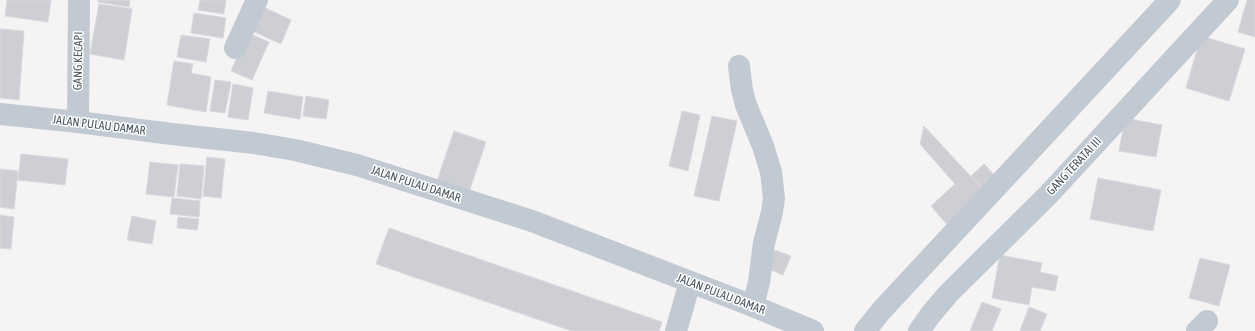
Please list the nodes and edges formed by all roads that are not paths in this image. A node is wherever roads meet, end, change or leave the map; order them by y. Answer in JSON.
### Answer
{"nodes":[{"id":1,"x":80,"y":0,"type":"edge"},
{"id":2,"x":257,"y":0,"type":"edge"},
{"id":3,"x":1170,"y":0,"type":"edge"},
{"id":4,"x":1228,"y":0,"type":"edge"},
{"id":5,"x":235,"y":48,"type":"dead end"},
{"id":6,"x":739,"y":66,"type":"dead end"},
{"id":7,"x":0,"y":114,"type":"edge"},
{"id":8,"x":78,"y":122,"type":"junction"},
{"id":9,"x":690,"y":282,"type":"junction"},
{"id":10,"x":753,"y":306,"type":"junction"},
{"id":11,"x":676,"y":331,"type":"edge"},
{"id":12,"x":813,"y":331,"type":"edge"},
{"id":13,"x":865,"y":331,"type":"edge"},
{"id":14,"x":919,"y":331,"type":"edge"}],
"edges":[{"from":1,"to":8,"type":"street","name":"GANG KECAPI"},
{"from":2,"to":5,"type":"street"},
{"from":3,"to":13,"type":"street"},
{"from":4,"to":14,"type":"street","name":"GANG TERATAI III"},
{"from":6,"to":10,"type":"street"},
{"from":7,"to":8,"type":"street","name":"JALAN PULAU DAMAR"},
{"from":8,"to":9,"type":"street","name":"JALAN PULAU DAMAR"},
{"from":9,"to":10,"type":"street","name":"JALAN PULAU DAMAR"},
{"from":9,"to":11,"type":"street"},
{"from":10,"to":12,"type":"street","name":"JALAN PULAU DAMAR"}]}
